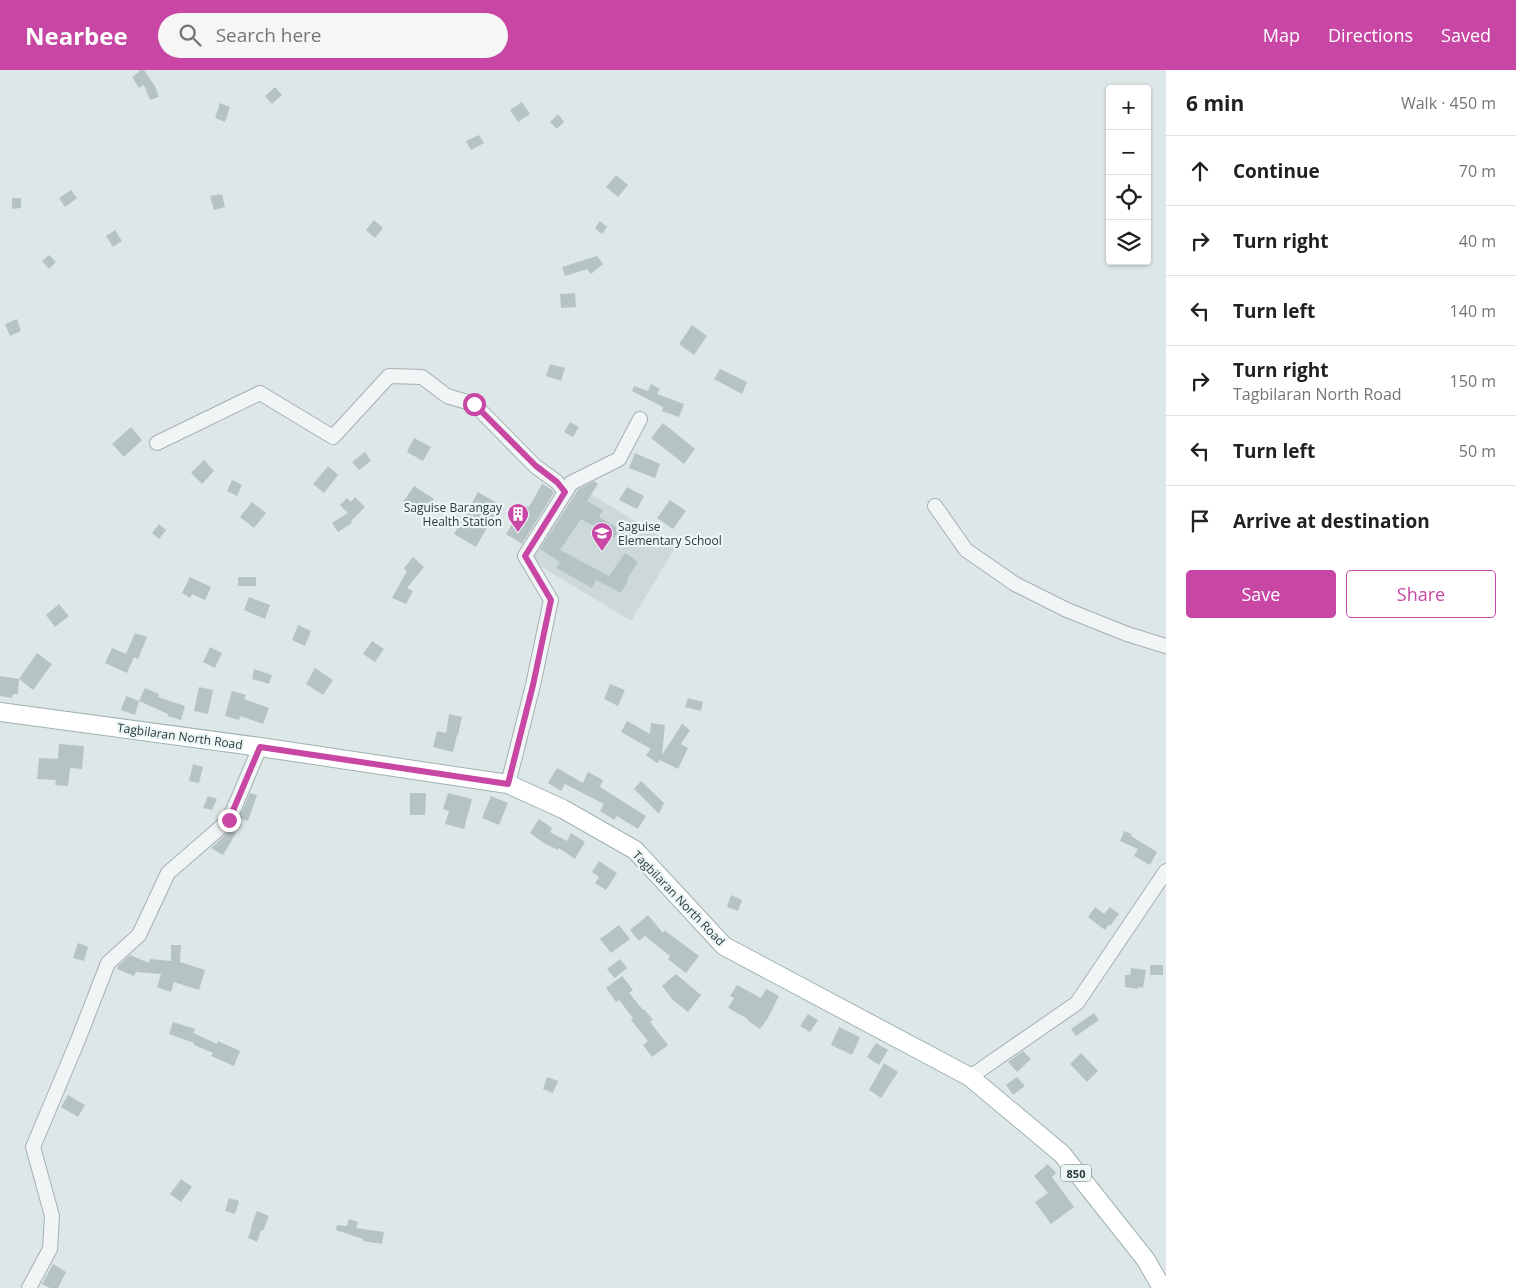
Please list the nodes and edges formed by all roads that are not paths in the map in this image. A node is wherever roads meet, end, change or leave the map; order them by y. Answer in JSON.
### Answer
{"nodes":[{"id":1,"x":640,"y":419,"type":"dead end"},
{"id":2,"x":158,"y":443,"type":"dead end"},
{"id":3,"x":565,"y":492,"type":"junction"},
{"id":4,"x":935,"y":506,"type":"dead end"},
{"id":5,"x":1166,"y":646,"type":"edge"},
{"id":6,"x":0,"y":712,"type":"edge"},
{"id":7,"x":260,"y":747,"type":"junction"},
{"id":8,"x":508,"y":784,"type":"junction"},
{"id":9,"x":1166,"y":871,"type":"edge"},
{"id":10,"x":970,"y":1077,"type":"junction"},
{"id":11,"x":28,"y":1288,"type":"edge"},
{"id":12,"x":1162,"y":1288,"type":"edge"}],
"edges":[{"from":1,"to":3,"type":"street"},
{"from":2,"to":3,"type":"street"},
{"from":3,"to":8,"type":"street"},
{"from":4,"to":5,"type":"street"},
{"from":6,"to":7,"type":"main road","name":"Tagbilaran North Road","number":"850"},
{"from":7,"to":8,"type":"main road","name":"Tagbilaran North Road","number":"850"},
{"from":7,"to":11,"type":"street"},
{"from":8,"to":10,"type":"main road","name":"Tagbilaran North Road","number":"850"},
{"from":9,"to":10,"type":"street"},
{"from":10,"to":12,"type":"main road","name":"Tagbilaran North Road","number":"850"}]}
